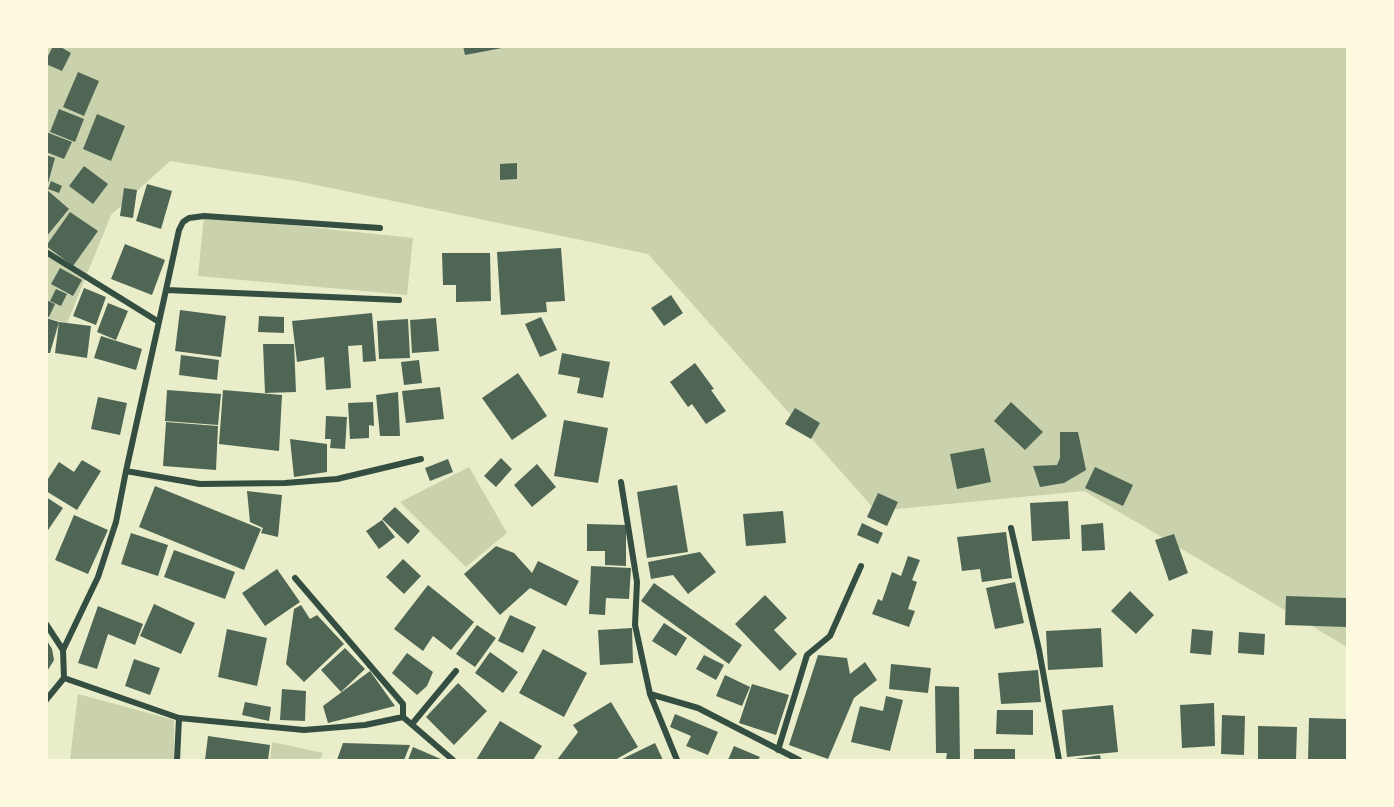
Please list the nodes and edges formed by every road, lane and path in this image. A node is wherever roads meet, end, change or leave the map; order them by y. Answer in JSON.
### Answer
{"nodes":[{"id":1,"x":380,"y":228,"type":"dead end"},
{"id":2,"x":46,"y":252,"type":"edge"},
{"id":3,"x":166,"y":290,"type":"junction"},
{"id":4,"x":399,"y":300,"type":"dead end"},
{"id":5,"x":159,"y":322,"type":"junction"},
{"id":6,"x":421,"y":459,"type":"dead end"},
{"id":7,"x":126,"y":471,"type":"junction"},
{"id":8,"x":621,"y":482,"type":"dead end"},
{"id":9,"x":1011,"y":528,"type":"dead end"},
{"id":10,"x":861,"y":566,"type":"dead end"},
{"id":11,"x":295,"y":578,"type":"dead end"},
{"id":12,"x":46,"y":624,"type":"edge"},
{"id":13,"x":63,"y":650,"type":"junction"},
{"id":14,"x":456,"y":671,"type":"dead end"},
{"id":15,"x":64,"y":678,"type":"junction"},
{"id":16,"x":650,"y":694,"type":"junction"},
{"id":17,"x":46,"y":700,"type":"edge"},
{"id":18,"x":404,"y":717,"type":"junction"},
{"id":19,"x":179,"y":718,"type":"junction"},
{"id":20,"x":412,"y":724,"type":"junction"},
{"id":21,"x":778,"y":750,"type":"junction"},
{"id":22,"x":177,"y":760,"type":"edge"},
{"id":23,"x":453,"y":760,"type":"edge"},
{"id":24,"x":677,"y":760,"type":"edge"},
{"id":25,"x":799,"y":760,"type":"edge"},
{"id":26,"x":1059,"y":760,"type":"edge"}],
"edges":[{"from":1,"to":3,"type":"street"},
{"from":2,"to":5,"type":"street"},
{"from":3,"to":4,"type":"street"},
{"from":3,"to":5,"type":"street"},
{"from":5,"to":7,"type":"street"},
{"from":6,"to":7,"type":"street"},
{"from":7,"to":13,"type":"street"},
{"from":8,"to":16,"type":"street"},
{"from":9,"to":26,"type":"street"},
{"from":10,"to":21,"type":"street"},
{"from":11,"to":18,"type":"street"},
{"from":12,"to":13,"type":"street"},
{"from":13,"to":15,"type":"street"},
{"from":14,"to":20,"type":"street"},
{"from":15,"to":17,"type":"street"},
{"from":15,"to":19,"type":"street"},
{"from":16,"to":21,"type":"street"},
{"from":16,"to":24,"type":"street"},
{"from":18,"to":19,"type":"street"},
{"from":18,"to":20,"type":"street"},
{"from":19,"to":22,"type":"street"},
{"from":20,"to":23,"type":"street"},
{"from":21,"to":25,"type":"street"}]}
